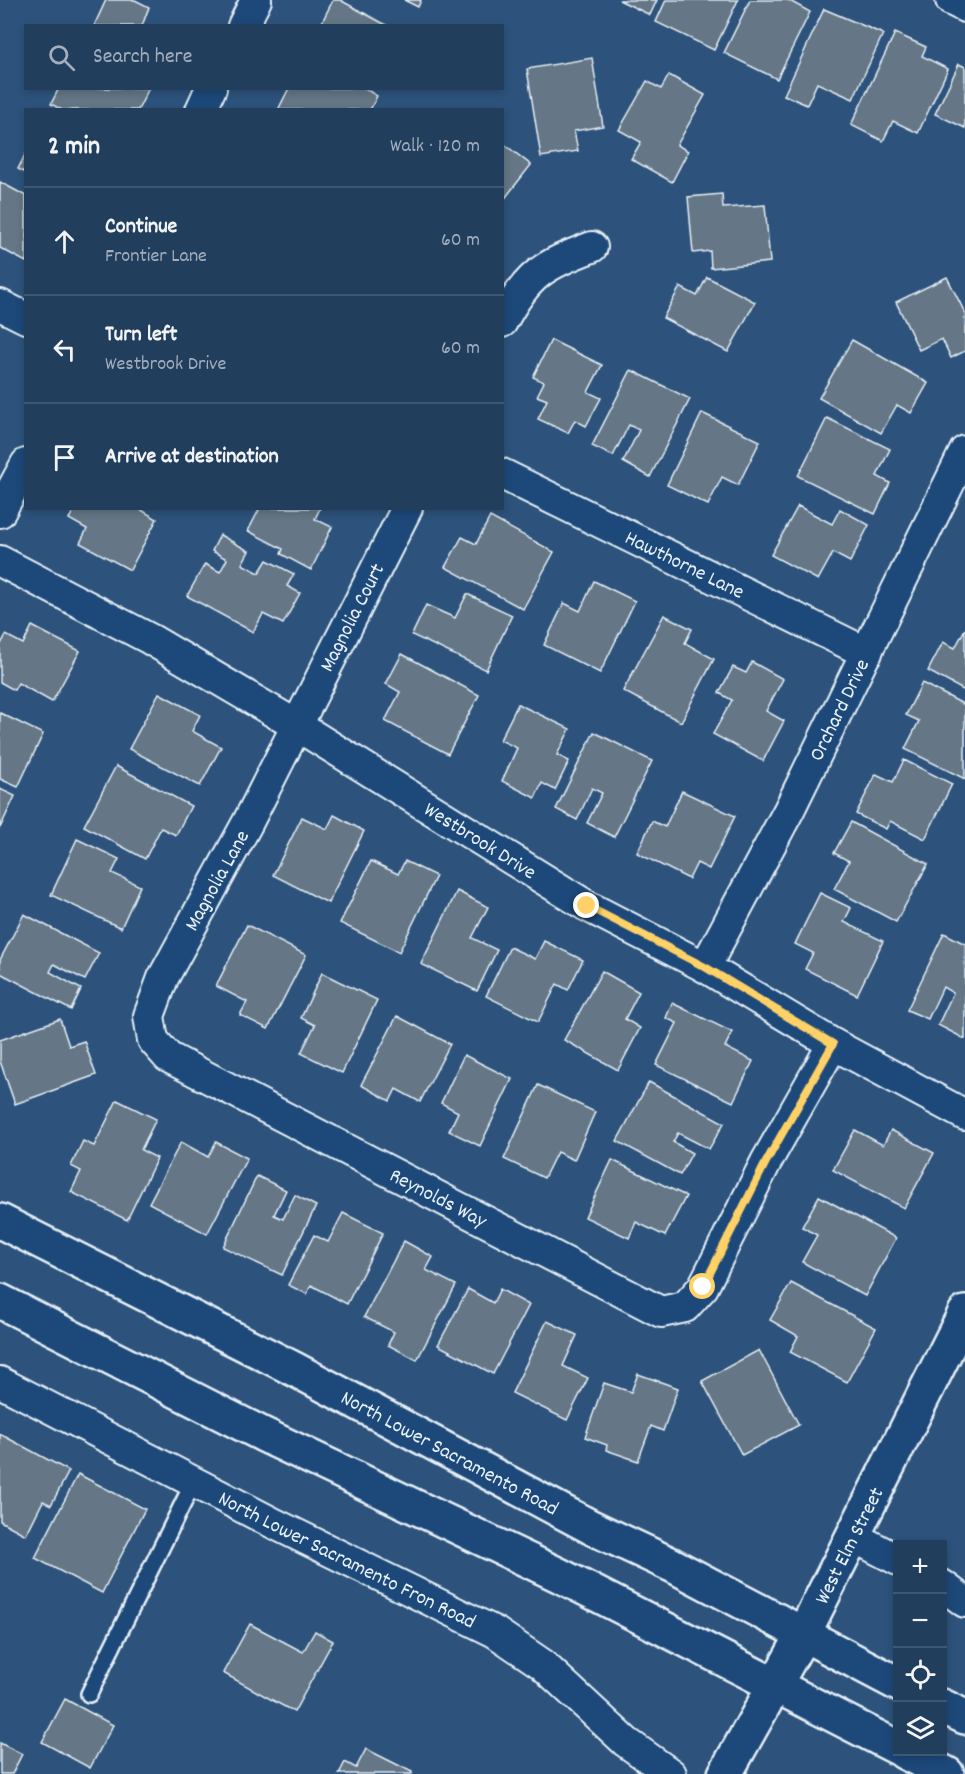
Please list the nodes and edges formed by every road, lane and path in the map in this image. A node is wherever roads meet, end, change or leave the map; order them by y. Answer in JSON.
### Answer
{"nodes":[{"id":1,"x":256,"y":0,"type":"edge"},
{"id":2,"x":951,"y":0,"type":"edge"},
{"id":3,"x":965,"y":7,"type":"edge"},
{"id":4,"x":244,"y":24,"type":"edge"},
{"id":5,"x":210,"y":90,"type":"edge"},
{"id":6,"x":202,"y":108,"type":"edge"},
{"id":7,"x":592,"y":247,"type":"dead end"},
{"id":8,"x":0,"y":305,"type":"edge"},
{"id":9,"x":24,"y":317,"type":"edge"},
{"id":10,"x":504,"y":318,"type":"edge"},
{"id":11,"x":965,"y":452,"type":"edge"},
{"id":12,"x":24,"y":468,"type":"edge"},
{"id":13,"x":504,"y":475,"type":"edge"},
{"id":14,"x":406,"y":510,"type":"edge"},
{"id":15,"x":0,"y":512,"type":"edge"},
{"id":16,"x":0,"y":561,"type":"edge"},
{"id":17,"x":867,"y":653,"type":"junction"},
{"id":18,"x":296,"y":724,"type":"junction"},
{"id":19,"x":705,"y":967,"type":"junction"},
{"id":20,"x":153,"y":1040,"type":"joint"},
{"id":21,"x":833,"y":1044,"type":"junction"},
{"id":22,"x":965,"y":1115,"type":"edge"},
{"id":23,"x":0,"y":1221,"type":"edge"},
{"id":24,"x":0,"y":1301,"type":"edge"},
{"id":25,"x":965,"y":1313,"type":"edge"},
{"id":26,"x":0,"y":1382,"type":"edge"},
{"id":27,"x":194,"y":1481,"type":"junction"},
{"id":28,"x":852,"y":1536,"type":"junction"},
{"id":29,"x":893,"y":1558,"type":"edge"},
{"id":30,"x":947,"y":1589,"type":"edge"},
{"id":31,"x":965,"y":1602,"type":"edge"},
{"id":32,"x":803,"y":1635,"type":"junction"},
{"id":33,"x":893,"y":1682,"type":"edge"},
{"id":34,"x":775,"y":1685,"type":"junction"},
{"id":35,"x":89,"y":1694,"type":"dead end"},
{"id":36,"x":947,"y":1708,"type":"edge"},
{"id":37,"x":965,"y":1717,"type":"edge"},
{"id":38,"x":893,"y":1746,"type":"edge"},
{"id":39,"x":912,"y":1756,"type":"edge"},
{"id":40,"x":671,"y":1774,"type":"edge"},
{"id":41,"x":726,"y":1774,"type":"edge"},
{"id":42,"x":947,"y":1774,"type":"edge"}],
"edges":[{"from":1,"to":4,"type":"street"},
{"from":2,"to":3,"type":"street"},
{"from":5,"to":6,"type":"street"},
{"from":7,"to":10,"type":"street"},
{"from":8,"to":9,"type":"street"},
{"from":11,"to":17,"type":"street","name":"Orchard Drive"},
{"from":12,"to":15,"type":"street"},
{"from":13,"to":17,"type":"street","name":"Hawthorne Lane"},
{"from":14,"to":18,"type":"street","name":"Magnolia Court"},
{"from":16,"to":18,"type":"street","name":"Westbrook Drive"},
{"from":17,"to":19,"type":"street","name":"Orchard Drive"},
{"from":18,"to":19,"type":"street","name":"Westbrook Drive"},
{"from":18,"to":20,"type":"street","name":"Magnolia Lane"},
{"from":19,"to":21,"type":"street","name":"Westbrook Drive"},
{"from":20,"to":21,"type":"street","name":"Reynolds Way"},
{"from":21,"to":22,"type":"street","name":"Westbrook Drive"},
{"from":23,"to":32,"type":"main road","name":"North Lower Sacramento Road"},
{"from":24,"to":34,"type":"main road"},
{"from":25,"to":28,"type":"main road","name":"West Elm Street"},
{"from":26,"to":27,"type":"street","name":"North Lower Sacramento Fron Road"},
{"from":27,"to":35,"type":"lane"},
{"from":27,"to":40,"type":"street","name":"North Lower Sacramento Fron Road"},
{"from":28,"to":29,"type":"street"},
{"from":28,"to":32,"type":"main road","name":"West Elm Street"},
{"from":30,"to":31,"type":"street"},
{"from":32,"to":33,"type":"main road","name":"North Lower Sacramento Road"},
{"from":32,"to":34,"type":"main road","name":"West Elm Street"},
{"from":34,"to":38,"type":"main road"},
{"from":34,"to":41,"type":"main road","name":"West Elm Street"},
{"from":36,"to":37,"type":"main road"},
{"from":39,"to":42,"type":"main road"}]}
